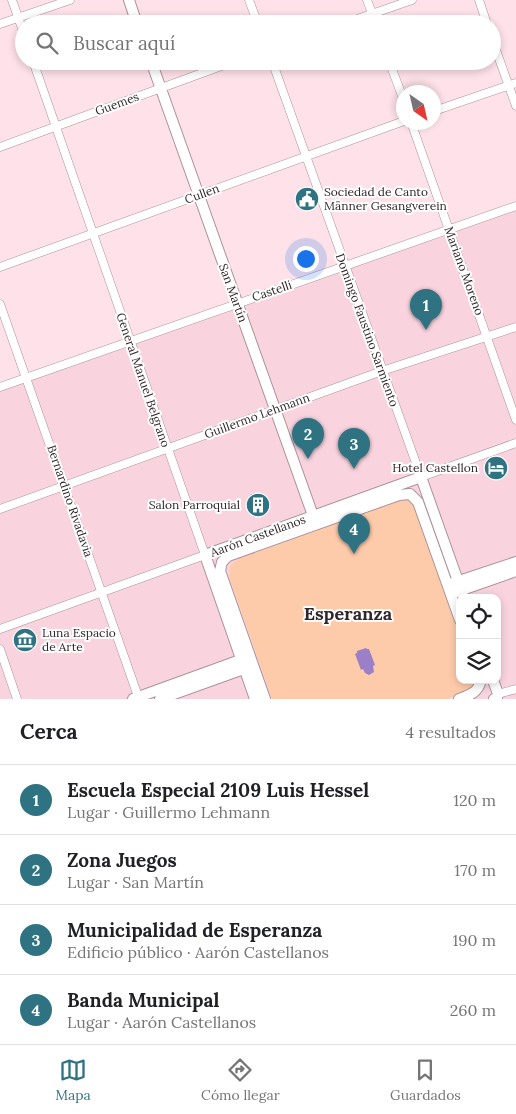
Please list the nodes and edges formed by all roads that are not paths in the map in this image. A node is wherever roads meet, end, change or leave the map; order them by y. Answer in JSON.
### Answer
{"nodes":[{"id":1,"x":12,"y":0,"type":"edge"},
{"id":2,"x":70,"y":0,"type":"edge"},
{"id":3,"x":129,"y":0,"type":"edge"},
{"id":4,"x":249,"y":0,"type":"edge"},
{"id":5,"x":367,"y":0,"type":"edge"},
{"id":6,"x":412,"y":0,"type":"edge"},
{"id":7,"x":479,"y":0,"type":"edge"},
{"id":8,"x":372,"y":14,"type":"junction"},
{"id":9,"x":17,"y":15,"type":"edge"},
{"id":10,"x":27,"y":15,"type":"edge"},
{"id":11,"x":135,"y":15,"type":"edge"},
{"id":12,"x":255,"y":15,"type":"edge"},
{"id":13,"x":369,"y":15,"type":"edge"},
{"id":14,"x":484,"y":15,"type":"edge"},
{"id":15,"x":15,"y":19,"type":"edge"},
{"id":16,"x":0,"y":24,"type":"edge"},
{"id":17,"x":501,"y":59,"type":"edge"},
{"id":18,"x":36,"y":70,"type":"edge"},
{"id":19,"x":154,"y":70,"type":"edge"},
{"id":20,"x":210,"y":70,"type":"edge"},
{"id":21,"x":275,"y":70,"type":"edge"},
{"id":22,"x":392,"y":70,"type":"edge"},
{"id":23,"x":512,"y":84,"type":"edge"},
{"id":24,"x":398,"y":85,"type":"edge"},
{"id":25,"x":161,"y":88,"type":"junction"},
{"id":26,"x":516,"y":106,"type":"edge"},
{"id":27,"x":441,"y":109,"type":"edge"},
{"id":28,"x":396,"y":124,"type":"edge"},
{"id":29,"x":56,"y":126,"type":"junction"},
{"id":30,"x":414,"y":130,"type":"edge"},
{"id":31,"x":0,"y":147,"type":"edge"},
{"id":32,"x":306,"y":156,"type":"junction"},
{"id":33,"x":199,"y":195,"type":"junction"},
{"id":34,"x":516,"y":206,"type":"edge"},
{"id":35,"x":449,"y":229,"type":"junction"},
{"id":36,"x":93,"y":234,"type":"junction"},
{"id":37,"x":345,"y":266,"type":"junction"},
{"id":38,"x":0,"y":267,"type":"edge"},
{"id":39,"x":0,"y":304,"type":"edge"},
{"id":40,"x":237,"y":304,"type":"junction"},
{"id":41,"x":516,"y":327,"type":"edge"},
{"id":42,"x":487,"y":337,"type":"junction"},
{"id":43,"x":130,"y":341,"type":"junction"},
{"id":44,"x":382,"y":371,"type":"junction"},
{"id":45,"x":26,"y":378,"type":"junction"},
{"id":46,"x":0,"y":387,"type":"edge"},
{"id":47,"x":275,"y":410,"type":"junction"},
{"id":48,"x":516,"y":420,"type":"edge"},
{"id":49,"x":516,"y":443,"type":"edge"},
{"id":50,"x":167,"y":449,"type":"junction"},
{"id":51,"x":420,"y":477,"type":"junction"},
{"id":52,"x":64,"y":486,"type":"junction"},
{"id":53,"x":0,"y":509,"type":"edge"},
{"id":54,"x":315,"y":520,"type":"junction"},
{"id":55,"x":205,"y":556,"type":"junction"},
{"id":56,"x":228,"y":556,"type":"joint"},
{"id":57,"x":516,"y":562,"type":"edge"},
{"id":58,"x":516,"y":571,"type":"edge"},
{"id":59,"x":449,"y":589,"type":"junction"},
{"id":60,"x":461,"y":590,"type":"edge"},
{"id":61,"x":102,"y":593,"type":"junction"},
{"id":62,"x":456,"y":609,"type":"edge"},
{"id":63,"x":0,"y":629,"type":"edge"},
{"id":64,"x":0,"y":649,"type":"edge"},
{"id":65,"x":247,"y":663,"type":"junction"},
{"id":66,"x":479,"y":684,"type":"edge"},
{"id":67,"x":494,"y":684,"type":"edge"},
{"id":68,"x":516,"y":688,"type":"edge"},
{"id":69,"x":137,"y":698,"type":"edge"},
{"id":70,"x":497,"y":698,"type":"edge"},
{"id":71,"x":17,"y":699,"type":"edge"},
{"id":72,"x":160,"y":699,"type":"edge"},
{"id":73,"x":255,"y":699,"type":"edge"},
{"id":74,"x":265,"y":699,"type":"edge"},
{"id":75,"x":459,"y":699,"type":"edge"}],
"edges":[{"from":1,"to":9,"type":"street"},
{"from":2,"to":10,"type":"street"},
{"from":3,"to":11,"type":"main road"},
{"from":4,"to":12,"type":"street"},
{"from":5,"to":8,"type":"street"},
{"from":6,"to":8,"type":"street"},
{"from":7,"to":14,"type":"street"},
{"from":8,"to":13,"type":"street"},
{"from":15,"to":16,"type":"street"},
{"from":17,"to":23,"type":"street"},
{"from":18,"to":29,"type":"street","name":"General Manuel Belgrano"},
{"from":19,"to":25,"type":"main road","name":"San Martín"},
{"from":20,"to":25,"type":"street","name":"Guemes"},
{"from":21,"to":32,"type":"street","name":"Domingo Faustino Sarmiento"},
{"from":22,"to":24,"type":"street"},
{"from":23,"to":26,"type":"street"},
{"from":23,"to":27,"type":"street"},
{"from":25,"to":29,"type":"street","name":"Guemes"},
{"from":25,"to":33,"type":"main road","name":"San Martín"},
{"from":28,"to":32,"type":"street","name":"Cullen"},
{"from":29,"to":31,"type":"street","name":"Guemes"},
{"from":29,"to":36,"type":"street","name":"General Manuel Belgrano"},
{"from":30,"to":35,"type":"street","name":"Mariano Moreno"},
{"from":32,"to":33,"type":"street","name":"Cullen"},
{"from":32,"to":37,"type":"street","name":"Domingo Faustino Sarmiento"},
{"from":33,"to":36,"type":"street","name":"Cullen"},
{"from":33,"to":40,"type":"main road","name":"San Martín"},
{"from":34,"to":35,"type":"street","name":"Castelli"},
{"from":35,"to":37,"type":"street","name":"Castelli"},
{"from":35,"to":42,"type":"street","name":"Mariano Moreno"},
{"from":36,"to":38,"type":"street","name":"Cullen"},
{"from":36,"to":43,"type":"street","name":"General Manuel Belgrano"},
{"from":37,"to":40,"type":"street","name":"Castelli"},
{"from":37,"to":44,"type":"street","name":"Domingo Faustino Sarmiento"},
{"from":39,"to":45,"type":"street","name":"Bernardino Rivadavia"},
{"from":40,"to":43,"type":"street","name":"Castelli"},
{"from":40,"to":47,"type":"main road","name":"San Martín"},
{"from":41,"to":42,"type":"street","name":"Guillermo Lehmann"},
{"from":42,"to":44,"type":"street","name":"Guillermo Lehmann"},
{"from":42,"to":48,"type":"street","name":"Mariano Moreno"},
{"from":43,"to":45,"type":"street","name":"Castelli"},
{"from":43,"to":50,"type":"street","name":"General Manuel Belgrano"},
{"from":44,"to":47,"type":"street","name":"Guillermo Lehmann"},
{"from":44,"to":51,"type":"street","name":"Domingo Faustino Sarmiento"},
{"from":45,"to":46,"type":"street","name":"Castelli"},
{"from":45,"to":52,"type":"street","name":"Bernardino Rivadavia"},
{"from":47,"to":50,"type":"street","name":"Guillermo Lehmann"},
{"from":47,"to":54,"type":"main road","name":"San Martín"},
{"from":49,"to":51,"type":"street","name":"Aarón Castellanos"},
{"from":50,"to":52,"type":"street","name":"Guillermo Lehmann"},
{"from":50,"to":55,"type":"street","name":"General Manuel Belgrano"},
{"from":51,"to":54,"type":"main road","name":"Aarón Castellanos"},
{"from":51,"to":60,"type":"main road","name":"Domingo Faustino Sarmiento"},
{"from":52,"to":53,"type":"street","name":"Guillermo Lehmann"},
{"from":52,"to":61,"type":"street","name":"Bernardino Rivadavia"},
{"from":54,"to":55,"type":"main road","name":"Aarón Castellanos"},
{"from":54,"to":56,"type":"main road","name":"Aarón Castellanos"},
{"from":54,"to":59,"type":"main road","name":"Aarón Castellanos"},
{"from":55,"to":61,"type":"street","name":"Aarón Castellanos"},
{"from":55,"to":65,"type":"main road","name":"General Manuel Belgrano"},
{"from":56,"to":65,"type":"main road","name":"General Manuel Belgrano"},
{"from":57,"to":60,"type":"main road"},
{"from":58,"to":60,"type":"main road"},
{"from":59,"to":60,"type":"main road"},
{"from":59,"to":62,"type":"main road"},
{"from":61,"to":63,"type":"street","name":"Aarón Castellanos"},
{"from":61,"to":69,"type":"street","name":"Bernardino Rivadavia"},
{"from":64,"to":71,"type":"street"},
{"from":65,"to":69,"type":"main road"},
{"from":65,"to":72,"type":"main road"},
{"from":65,"to":73,"type":"main road","name":"General Manuel Belgrano"},
{"from":65,"to":74,"type":"main road","name":"General Manuel Belgrano"},
{"from":66,"to":75,"type":"main road"},
{"from":67,"to":70,"type":"main road"},
{"from":68,"to":70,"type":"street"}]}
